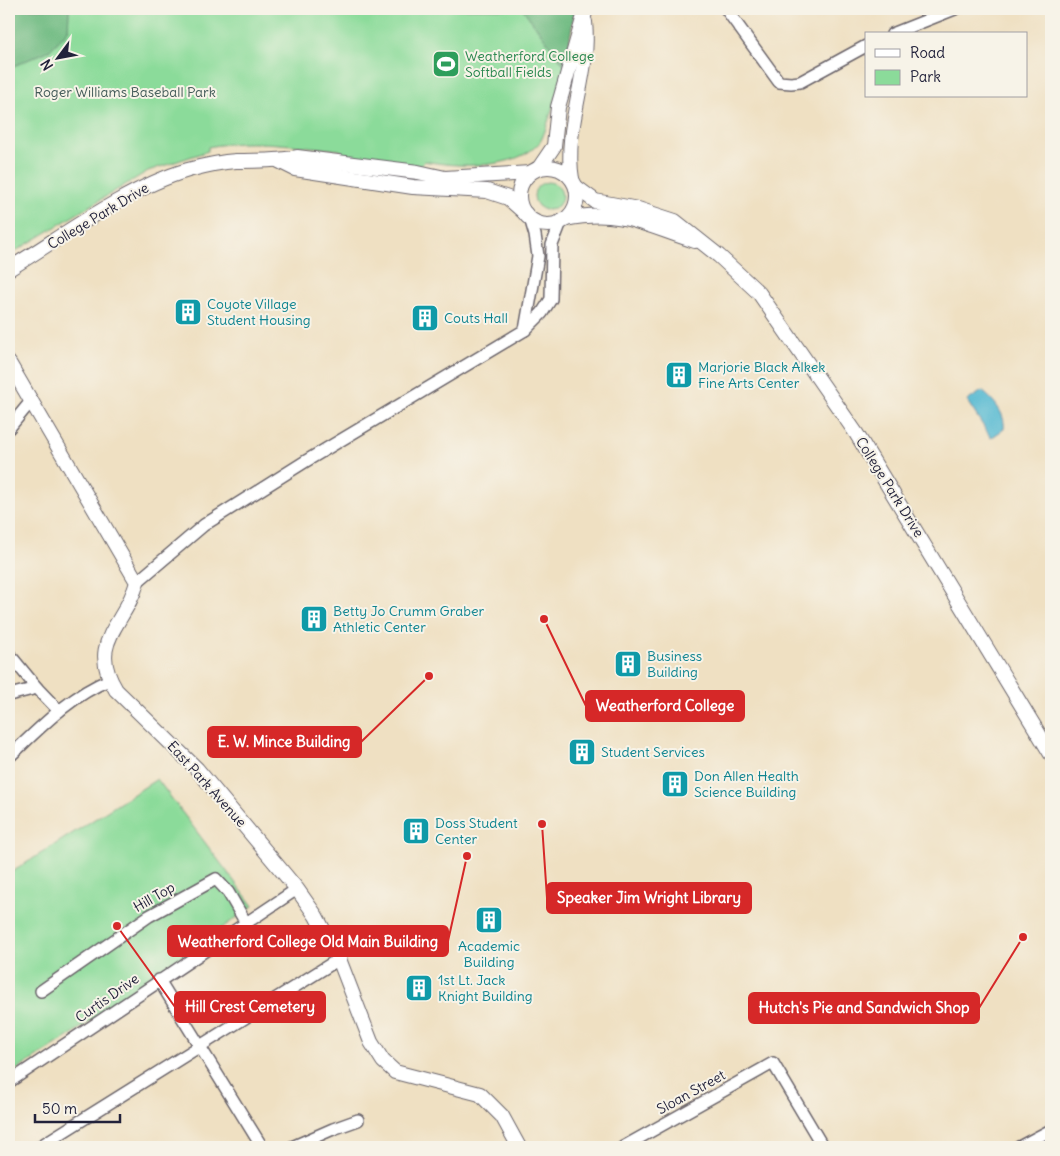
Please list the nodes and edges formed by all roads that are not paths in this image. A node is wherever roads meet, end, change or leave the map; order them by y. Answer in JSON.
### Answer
{"nodes":[{"id":1,"x":726,"y":9,"type":"edge"},
{"id":2,"x":950,"y":10,"type":"edge"},
{"id":3,"x":585,"y":12,"type":"edge"},
{"id":4,"x":897,"y":32,"type":"edge"},
{"id":5,"x":865,"y":47,"type":"edge"},
{"id":6,"x":279,"y":161,"type":"junction"},
{"id":7,"x":535,"y":171,"type":"junction"},
{"id":8,"x":574,"y":183,"type":"junction"},
{"id":9,"x":528,"y":216,"type":"junction"},
{"id":10,"x":564,"y":221,"type":"junction"},
{"id":11,"x":700,"y":242,"type":"junction"},
{"id":12,"x":9,"y":269,"type":"edge"},
{"id":13,"x":525,"y":330,"type":"junction"},
{"id":14,"x":9,"y":364,"type":"edge"},
{"id":15,"x":32,"y":400,"type":"junction"},
{"id":16,"x":9,"y":428,"type":"edge"},
{"id":17,"x":137,"y":582,"type":"junction"},
{"id":18,"x":9,"y":654,"type":"edge"},
{"id":19,"x":110,"y":680,"type":"junction"},
{"id":20,"x":37,"y":688,"type":"junction"},
{"id":21,"x":9,"y":695,"type":"edge"},
{"id":22,"x":59,"y":711,"type":"junction"},
{"id":23,"x":1051,"y":754,"type":"edge"},
{"id":24,"x":9,"y":756,"type":"edge"},
{"id":25,"x":297,"y":889,"type":"junction"},
{"id":26,"x":246,"y":923,"type":"junction"},
{"id":27,"x":339,"y":959,"type":"junction"},
{"id":28,"x":159,"y":980,"type":"junction"},
{"id":29,"x":41,"y":991,"type":"dead end"},
{"id":30,"x":200,"y":1046,"type":"junction"},
{"id":31,"x":9,"y":1082,"type":"edge"},
{"id":32,"x":358,"y":1120,"type":"dead end"},
{"id":33,"x":1051,"y":1130,"type":"edge"},
{"id":34,"x":39,"y":1147,"type":"edge"},
{"id":35,"x":262,"y":1147,"type":"edge"},
{"id":36,"x":292,"y":1147,"type":"edge"},
{"id":37,"x":519,"y":1147,"type":"edge"},
{"id":38,"x":623,"y":1147,"type":"edge"},
{"id":39,"x":823,"y":1147,"type":"edge"},
{"id":40,"x":1019,"y":1147,"type":"edge"}],
"edges":[{"from":1,"to":5,"type":"street"},
{"from":2,"to":4,"type":"street"},
{"from":3,"to":7,"type":"street"},
{"from":3,"to":8,"type":"street"},
{"from":6,"to":7,"type":"street","name":"College Park Drive"},
{"from":6,"to":9,"type":"street","name":"College Park Drive"},
{"from":6,"to":12,"type":"street","name":"College Park Drive"},
{"from":7,"to":8,"type":"street"},
{"from":7,"to":9,"type":"street"},
{"from":8,"to":10,"type":"street"},
{"from":8,"to":11,"type":"street","name":"College Park Drive"},
{"from":9,"to":10,"type":"street"},
{"from":9,"to":13,"type":"street"},
{"from":10,"to":11,"type":"street","name":"College Park Drive"},
{"from":10,"to":13,"type":"street"},
{"from":11,"to":23,"type":"street","name":"College Park Drive"},
{"from":13,"to":17,"type":"street"},
{"from":14,"to":15,"type":"street"},
{"from":15,"to":16,"type":"street"},
{"from":15,"to":17,"type":"street"},
{"from":17,"to":19,"type":"street","name":"East Park Avenue"},
{"from":18,"to":20,"type":"street"},
{"from":19,"to":22,"type":"street"},
{"from":19,"to":25,"type":"street","name":"East Park Avenue"},
{"from":20,"to":21,"type":"street"},
{"from":20,"to":22,"type":"street"},
{"from":22,"to":24,"type":"street"},
{"from":25,"to":26,"type":"street","name":"Curtis Drive"},
{"from":25,"to":27,"type":"street","name":"East Park Avenue"},
{"from":26,"to":28,"type":"street","name":"Curtis Drive"},
{"from":26,"to":29,"type":"street","name":"Hill Top"},
{"from":27,"to":30,"type":"street"},
{"from":27,"to":37,"type":"street","name":"East Park Avenue"},
{"from":28,"to":30,"type":"street"},
{"from":28,"to":31,"type":"street","name":"Curtis Drive"},
{"from":30,"to":34,"type":"street"},
{"from":30,"to":35,"type":"street"},
{"from":32,"to":36,"type":"street"},
{"from":33,"to":40,"type":"street"},
{"from":38,"to":39,"type":"street","name":"Sloan Street"}]}
